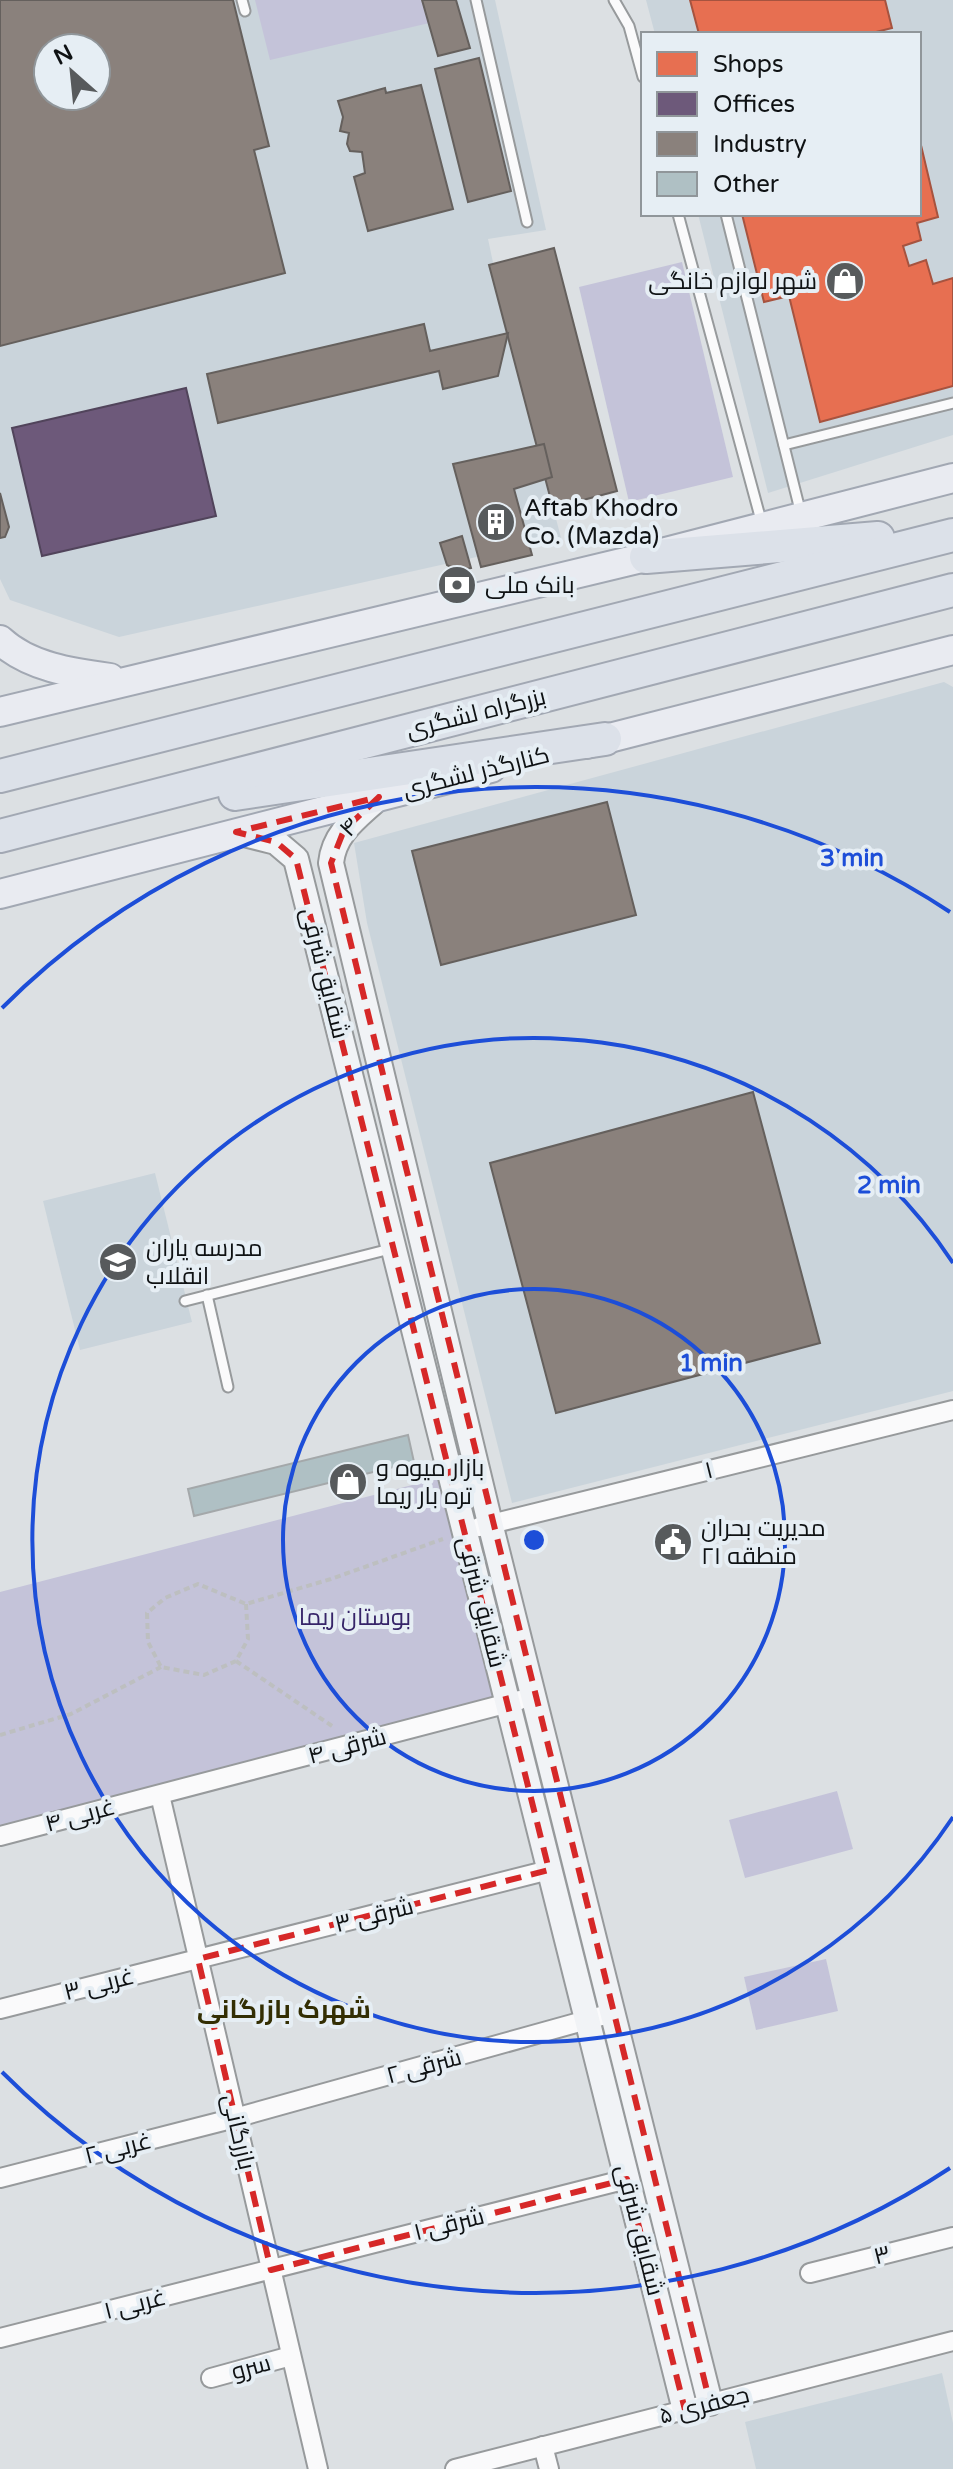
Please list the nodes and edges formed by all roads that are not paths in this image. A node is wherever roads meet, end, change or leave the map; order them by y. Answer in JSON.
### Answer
{"nodes":[{"id":1,"x":242,"y":0,"type":"edge"},
{"id":2,"x":476,"y":0,"type":"edge"},
{"id":3,"x":614,"y":0,"type":"edge"},
{"id":4,"x":245,"y":11,"type":"dead end"},
{"id":5,"x":641,"y":70,"type":"edge"},
{"id":6,"x":679,"y":216,"type":"edge"},
{"id":7,"x":727,"y":216,"type":"edge"},
{"id":8,"x":527,"y":222,"type":"dead end"},
{"id":9,"x":953,"y":403,"type":"edge"},
{"id":10,"x":784,"y":445,"type":"junction"},
{"id":11,"x":953,"y":478,"type":"edge"},
{"id":12,"x":802,"y":517,"type":"junction"},
{"id":13,"x":763,"y":527,"type":"junction"},
{"id":14,"x":953,"y":534,"type":"edge"},
{"id":15,"x":646,"y":557,"type":"junction"},
{"id":16,"x":953,"y":590,"type":"edge"},
{"id":17,"x":0,"y":640,"type":"edge"},
{"id":18,"x":953,"y":650,"type":"edge"},
{"id":19,"x":953,"y":664,"type":"edge"},
{"id":20,"x":122,"y":680,"type":"junction"},
{"id":21,"x":819,"y":685,"type":"junction"},
{"id":22,"x":0,"y":712,"type":"edge"},
{"id":23,"x":605,"y":739,"type":"junction"},
{"id":24,"x":0,"y":776,"type":"edge"},
{"id":25,"x":379,"y":797,"type":"junction"},
{"id":26,"x":54,"y":822,"type":"junction"},
{"id":27,"x":236,"y":832,"type":"junction"},
{"id":28,"x":0,"y":836,"type":"edge"},
{"id":29,"x":331,"y":863,"type":"joint"},
{"id":30,"x":0,"y":894,"type":"edge"},
{"id":31,"x":394,"y":1248,"type":"junction"},
{"id":32,"x":207,"y":1295,"type":"junction"},
{"id":33,"x":185,"y":1301,"type":"dead end"},
{"id":34,"x":228,"y":1387,"type":"dead end"},
{"id":35,"x":953,"y":1410,"type":"edge"},
{"id":36,"x":490,"y":1523,"type":"junction"},
{"id":37,"x":464,"y":1531,"type":"junction"},
{"id":38,"x":533,"y":1697,"type":"junction"},
{"id":39,"x":508,"y":1704,"type":"junction"},
{"id":40,"x":160,"y":1795,"type":"junction"},
{"id":41,"x":0,"y":1836,"type":"edge"},
{"id":42,"x":549,"y":1870,"type":"junction"},
{"id":43,"x":198,"y":1959,"type":"junction"},
{"id":44,"x":0,"y":2009,"type":"edge"},
{"id":45,"x":612,"y":2013,"type":"junction"},
{"id":46,"x":588,"y":2022,"type":"junction"},
{"id":47,"x":235,"y":2118,"type":"junction"},
{"id":48,"x":0,"y":2178,"type":"edge"},
{"id":49,"x":627,"y":2179,"type":"junction"},
{"id":50,"x":953,"y":2237,"type":"edge"},
{"id":51,"x":271,"y":2270,"type":"junction"},
{"id":52,"x":810,"y":2273,"type":"dead end"},
{"id":53,"x":0,"y":2338,"type":"edge"},
{"id":54,"x":953,"y":2341,"type":"edge"},
{"id":55,"x":291,"y":2356,"type":"junction"},
{"id":56,"x":211,"y":2378,"type":"dead end"},
{"id":57,"x":710,"y":2403,"type":"junction"},
{"id":58,"x":685,"y":2410,"type":"junction"},
{"id":59,"x":543,"y":2446,"type":"junction"},
{"id":60,"x":318,"y":2469,"type":"edge"},
{"id":61,"x":455,"y":2469,"type":"edge"},
{"id":62,"x":549,"y":2469,"type":"edge"}],
"edges":[{"from":1,"to":4,"type":"lane"},
{"from":2,"to":8,"type":"lane"},
{"from":3,"to":5,"type":"lane"},
{"from":6,"to":13,"type":"lane"},
{"from":7,"to":10,"type":"lane"},
{"from":9,"to":10,"type":"lane"},
{"from":10,"to":12,"type":"lane"},
{"from":11,"to":12,"type":"main road"},
{"from":12,"to":13,"type":"main road"},
{"from":13,"to":15,"type":"main road"},
{"from":14,"to":15,"type":"highway"},
{"from":14,"to":24,"type":"highway"},
{"from":15,"to":20,"type":"main road"},
{"from":16,"to":26,"type":"highway","name":"بزرگراه لشگری"},
{"from":17,"to":20,"type":"main road"},
{"from":18,"to":21,"type":"main road","name":"کنارگذر لشگری"},
{"from":19,"to":21,"type":"main road"},
{"from":20,"to":22,"type":"main road"},
{"from":21,"to":23,"type":"main road","name":"کنارگذر لشگری"},
{"from":23,"to":25,"type":"main road","name":"کنارگذر لشگری"},
{"from":23,"to":26,"type":"highway"},
{"from":25,"to":27,"type":"main road","name":"کنارگذر لشگری"},
{"from":25,"to":29,"type":"street","name":"۴"},
{"from":26,"to":28,"type":"highway","name":"بزرگراه لشگری"},
{"from":27,"to":30,"type":"main road","name":"کنارگذر لشگری"},
{"from":27,"to":31,"type":"street","name":"شقایق شرقی"},
{"from":29,"to":36,"type":"street","name":"شقایق شرقی"},
{"from":31,"to":32,"type":"lane"},
{"from":31,"to":37,"type":"street","name":"شقایق شرقی"},
{"from":32,"to":33,"type":"lane"},
{"from":32,"to":34,"type":"lane"},
{"from":35,"to":36,"type":"street","name":"۱"},
{"from":36,"to":37,"type":"street","name":"۱"},
{"from":36,"to":38,"type":"street","name":"شقایق شرقی"},
{"from":37,"to":39,"type":"street","name":"شقایق شرقی"},
{"from":38,"to":39,"type":"street","name":"۴ شرقی"},
{"from":38,"to":45,"type":"street","name":"شقایق شرقی"},
{"from":39,"to":40,"type":"street","name":"۴ شرقی"},
{"from":39,"to":42,"type":"street","name":"شقایق شرقی"},
{"from":40,"to":41,"type":"street","name":"۴ غربی"},
{"from":40,"to":43,"type":"street","name":"بازرگانی"},
{"from":42,"to":43,"type":"street","name":"۳ شرقی"},
{"from":42,"to":46,"type":"street","name":"شقایق شرقی"},
{"from":43,"to":44,"type":"street","name":"۳ غربی"},
{"from":43,"to":47,"type":"street","name":"بازرگانی"},
{"from":45,"to":46,"type":"street","name":"۲ شرقی"},
{"from":45,"to":57,"type":"street","name":"شقایق شرقی"},
{"from":46,"to":47,"type":"street","name":"۲ شرقی"},
{"from":46,"to":49,"type":"street","name":"شقایق شرقی"},
{"from":47,"to":48,"type":"street","name":"۲ غربی"},
{"from":47,"to":51,"type":"street","name":"بازرگانی"},
{"from":49,"to":51,"type":"street","name":"۱ شرقی"},
{"from":49,"to":58,"type":"street","name":"شقایق شرقی"},
{"from":50,"to":52,"type":"street","name":"۳"},
{"from":51,"to":53,"type":"street","name":"۱ غربی"},
{"from":51,"to":55,"type":"street","name":"بازرگانی"},
{"from":54,"to":57,"type":"street","name":"جعفری ۵"},
{"from":55,"to":56,"type":"street","name":"سرو"},
{"from":55,"to":60,"type":"street","name":"بازرگانی"},
{"from":57,"to":58,"type":"street","name":"جعفری ۵"},
{"from":58,"to":59,"type":"street","name":"جعفری ۵"},
{"from":59,"to":61,"type":"street","name":"جعفری ۵"},
{"from":59,"to":62,"type":"street"}]}
